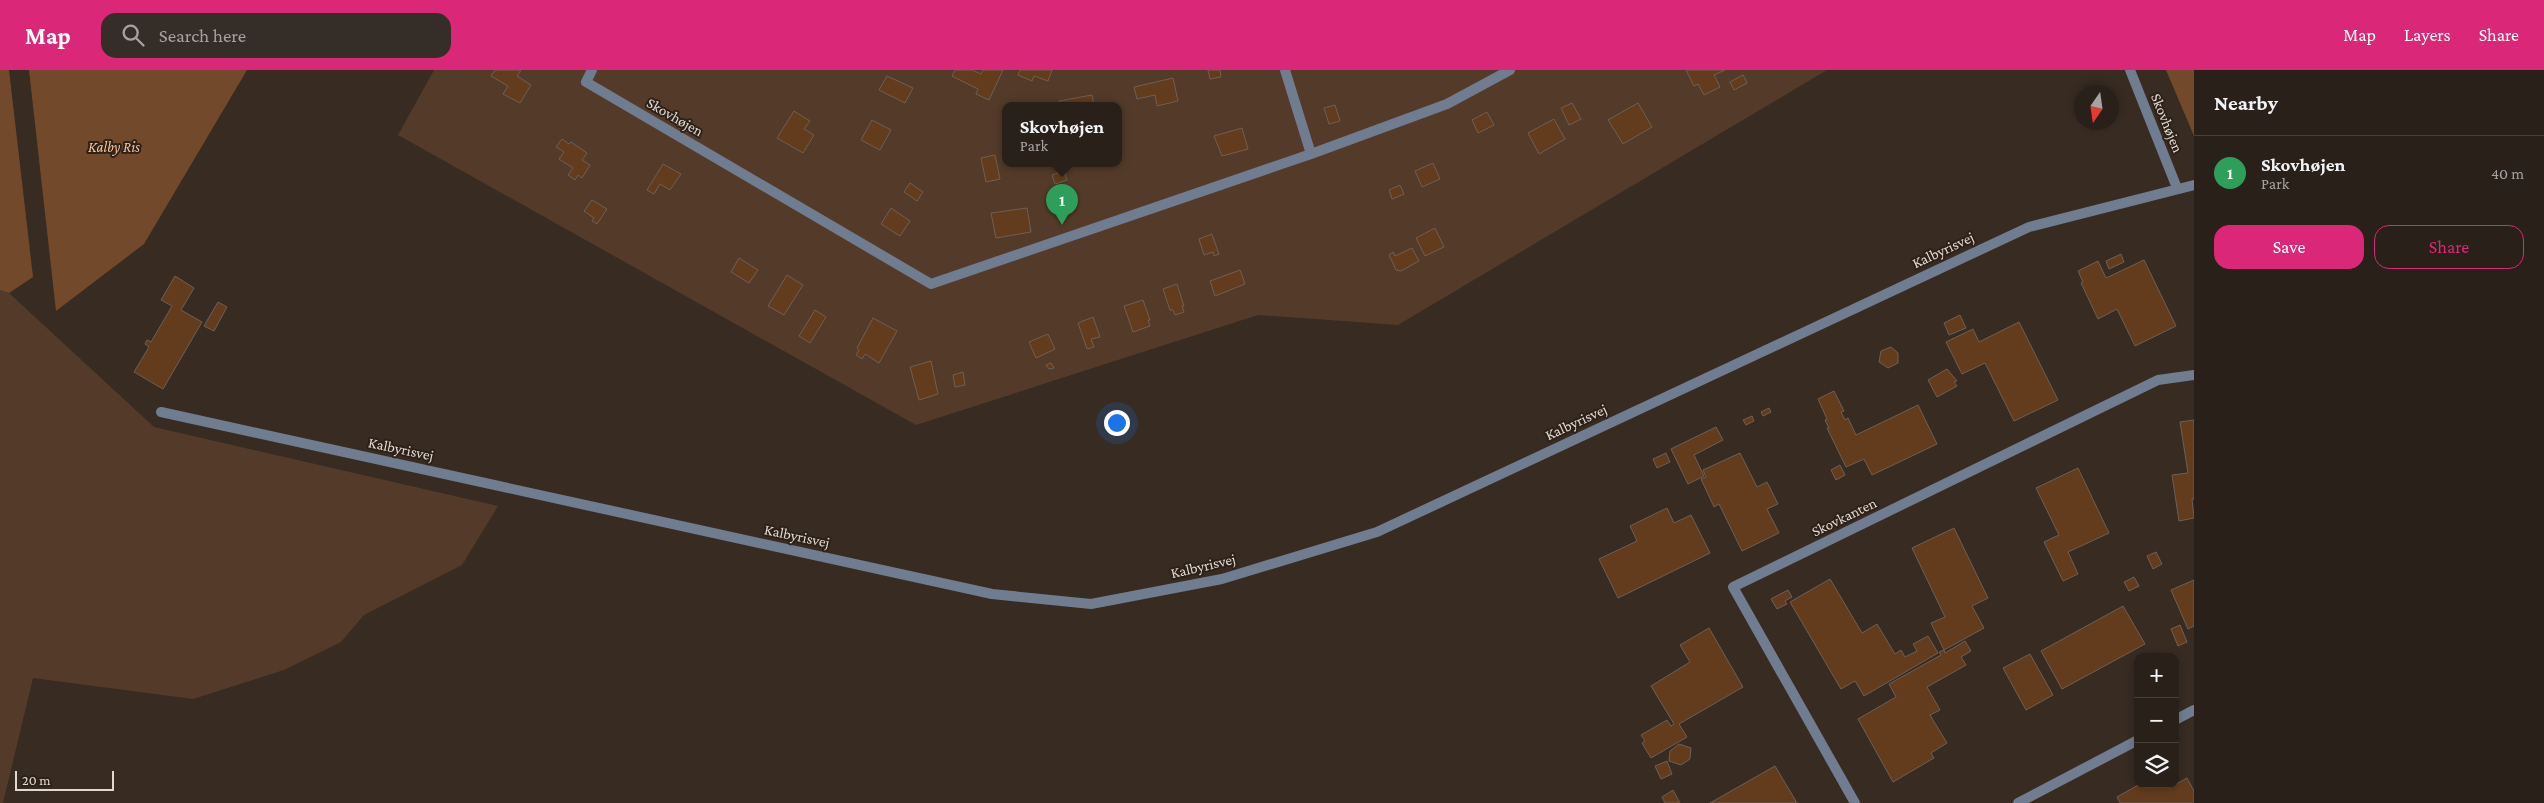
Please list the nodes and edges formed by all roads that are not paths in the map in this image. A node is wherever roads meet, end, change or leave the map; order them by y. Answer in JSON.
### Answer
{"nodes":[{"id":1,"x":592,"y":70,"type":"edge"},
{"id":2,"x":1285,"y":70,"type":"edge"},
{"id":3,"x":1510,"y":70,"type":"edge"},
{"id":4,"x":2130,"y":70,"type":"edge"},
{"id":5,"x":1312,"y":154,"type":"junction"},
{"id":6,"x":2194,"y":185,"type":"edge"},
{"id":7,"x":2177,"y":188,"type":"junction"},
{"id":8,"x":2194,"y":375,"type":"edge"},
{"id":9,"x":161,"y":412,"type":"dead end"},
{"id":10,"x":2194,"y":710,"type":"edge"},
{"id":11,"x":2179,"y":718,"type":"edge"},
{"id":12,"x":2134,"y":742,"type":"edge"},
{"id":13,"x":1855,"y":803,"type":"edge"},
{"id":14,"x":2018,"y":803,"type":"edge"}],
"edges":[{"from":1,"to":5,"type":"street","name":"Skovhøjen"},
{"from":2,"to":5,"type":"street"},
{"from":3,"to":5,"type":"street","name":"Skovhøjen"},
{"from":4,"to":7,"type":"street","name":"Skovhøjen"},
{"from":6,"to":7,"type":"street","name":"Kalbyrisvej"},
{"from":7,"to":9,"type":"street","name":"Kalbyrisvej"},
{"from":8,"to":13,"type":"street","name":"Skovkanten"},
{"from":10,"to":11,"type":"street"},
{"from":12,"to":14,"type":"street"}]}
